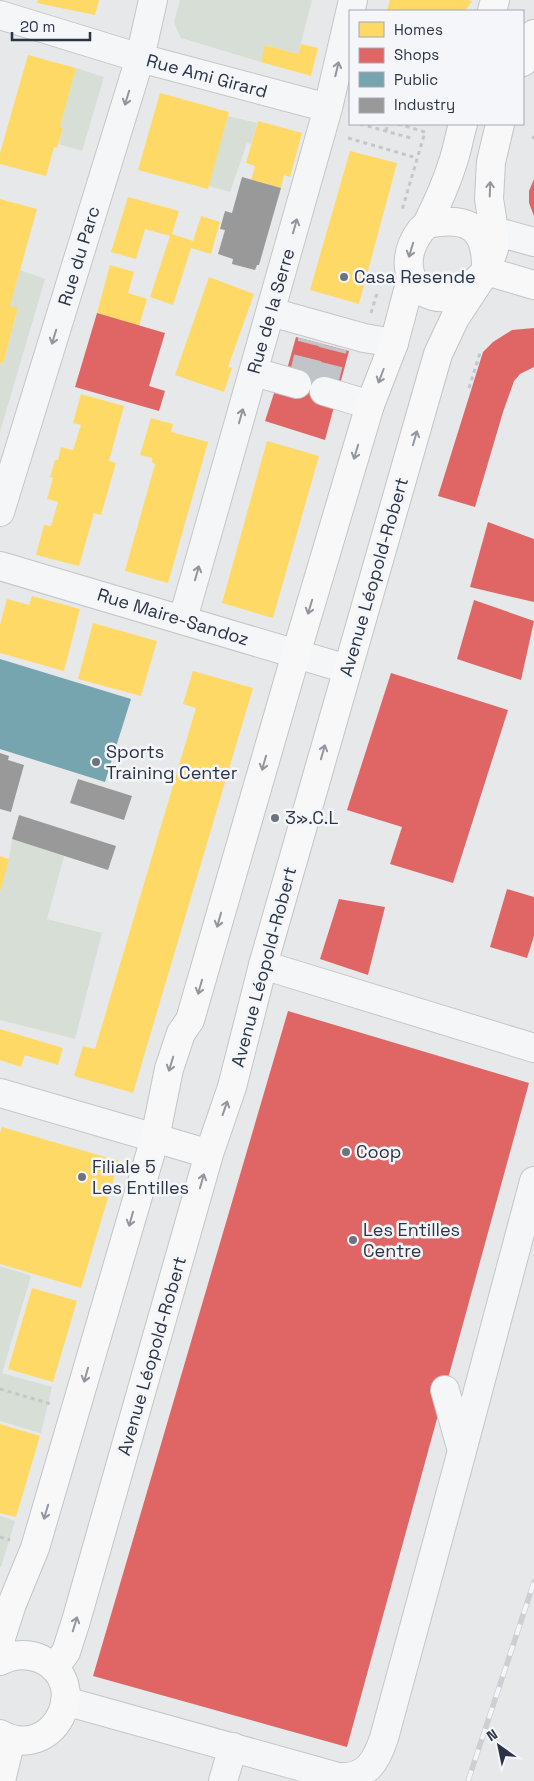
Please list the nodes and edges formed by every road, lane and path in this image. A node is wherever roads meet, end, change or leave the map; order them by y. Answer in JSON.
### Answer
{"nodes":[{"id":1,"x":153,"y":0,"type":"edge"},
{"id":2,"x":349,"y":14,"type":"edge"},
{"id":3,"x":3,"y":16,"type":"edge"},
{"id":4,"x":534,"y":34,"type":"edge"},
{"id":5,"x":140,"y":58,"type":"junction"},
{"id":6,"x":524,"y":59,"type":"edge"},
{"id":7,"x":328,"y":108,"type":"junction"},
{"id":8,"x":364,"y":125,"type":"edge"},
{"id":9,"x":388,"y":125,"type":"edge"},
{"id":10,"x":402,"y":125,"type":"edge"},
{"id":11,"x":463,"y":125,"type":"edge"},
{"id":12,"x":500,"y":125,"type":"edge"},
{"id":13,"x":414,"y":128,"type":"dead end"},
{"id":14,"x":386,"y":131,"type":"junction"},
{"id":15,"x":345,"y":137,"type":"dead end"},
{"id":16,"x":411,"y":138,"type":"dead end"},
{"id":17,"x":417,"y":158,"type":"dead end"},
{"id":18,"x":427,"y":224,"type":"junction"},
{"id":19,"x":494,"y":231,"type":"junction"},
{"id":20,"x":534,"y":242,"type":"edge"},
{"id":21,"x":486,"y":271,"type":"junction"},
{"id":22,"x":411,"y":279,"type":"junction"},
{"id":23,"x":534,"y":285,"type":"edge"},
{"id":24,"x":271,"y":312,"type":"junction"},
{"id":25,"x":394,"y":343,"type":"junction"},
{"id":26,"x":480,"y":353,"type":"dead end"},
{"id":27,"x":254,"y":372,"type":"junction"},
{"id":28,"x":297,"y":384,"type":"dead end"},
{"id":29,"x":469,"y":388,"type":"dead end"},
{"id":30,"x":324,"y":392,"type":"dead end"},
{"id":31,"x":370,"y":405,"type":"junction"},
{"id":32,"x":0,"y":512,"type":"edge"},
{"id":33,"x":0,"y":566,"type":"edge"},
{"id":34,"x":183,"y":620,"type":"junction"},
{"id":35,"x":296,"y":654,"type":"junction"},
{"id":36,"x":347,"y":669,"type":"junction"},
{"id":37,"x":263,"y":965,"type":"junction"},
{"id":38,"x":534,"y":1048,"type":"edge"},
{"id":39,"x":0,"y":1093,"type":"edge"},
{"id":40,"x":154,"y":1138,"type":"junction"},
{"id":41,"x":209,"y":1154,"type":"junction"},
{"id":42,"x":534,"y":1181,"type":"edge"},
{"id":43,"x":0,"y":1389,"type":"edge"},
{"id":44,"x":444,"y":1390,"type":"dead end"},
{"id":45,"x":46,"y":1402,"type":"dead end"},
{"id":46,"x":462,"y":1451,"type":"junction"},
{"id":47,"x":1,"y":1661,"type":"edge"},
{"id":48,"x":54,"y":1668,"type":"junction"},
{"id":49,"x":66,"y":1701,"type":"junction"},
{"id":50,"x":5,"y":1736,"type":"edge"},
{"id":51,"x":234,"y":1747,"type":"junction"},
{"id":52,"x":366,"y":1776,"type":"edge"},
{"id":53,"x":2,"y":1781,"type":"edge"},
{"id":54,"x":223,"y":1781,"type":"edge"}],
"edges":[{"from":1,"to":5,"type":"street","name":"Rue du Parc"},
{"from":7,"to":2,"type":"street","name":"Rue de la Serre","one_way":true},
{"from":3,"to":5,"type":"street","name":"Rue Ami Girard"},
{"from":4,"to":6,"type":"main road"},
{"from":5,"to":7,"type":"street","name":"Rue Ami Girard"},
{"from":5,"to":32,"type":"street","name":"Rue du Parc","one_way":true},
{"from":24,"to":7,"type":"street","name":"Rue de la Serre","one_way":true},
{"from":8,"to":14,"type":"path"},
{"from":9,"to":14,"type":"path"},
{"from":10,"to":13,"type":"path"},
{"from":11,"to":18,"type":"main road"},
{"from":19,"to":12,"type":"main road","name":"Avenue Léopold-Robert","one_way":true},
{"from":14,"to":16,"type":"path"},
{"from":15,"to":17,"type":"path"},
{"from":18,"to":21,"type":"main road"},
{"from":18,"to":22,"type":"main road","one_way":true},
{"from":19,"to":20,"type":"street"},
{"from":19,"to":21,"type":"main road","name":"Avenue Léopold-Robert"},
{"from":21,"to":22,"type":"main road","name":"Avenue Léopold-Robert"},
{"from":21,"to":23,"type":"main road"},
{"from":36,"to":21,"type":"main road","name":"Avenue Léopold-Robert","one_way":true},
{"from":22,"to":25,"type":"main road"},
{"from":24,"to":25,"type":"street"},
{"from":24,"to":27,"type":"street","name":"Rue de la Serre"},
{"from":25,"to":31,"type":"main road","one_way":true},
{"from":26,"to":29,"type":"path"},
{"from":27,"to":28,"type":"street"},
{"from":34,"to":27,"type":"street","name":"Rue de la Serre","one_way":true},
{"from":30,"to":31,"type":"street"},
{"from":31,"to":35,"type":"main road","one_way":true},
{"from":33,"to":34,"type":"street","name":"Rue Maire-Sandoz"},
{"from":34,"to":35,"type":"street","name":"Rue Maire-Sandoz"},
{"from":35,"to":36,"type":"street","name":"Rue Maire-Sandoz"},
{"from":35,"to":40,"type":"main road","one_way":true},
{"from":37,"to":36,"type":"main road","name":"Avenue Léopold-Robert","one_way":true},
{"from":37,"to":38,"type":"street"},
{"from":41,"to":37,"type":"main road","name":"Avenue Léopold-Robert","one_way":true},
{"from":39,"to":40,"type":"street"},
{"from":40,"to":41,"type":"main road"},
{"from":40,"to":47,"type":"main road","one_way":true},
{"from":48,"to":41,"type":"main road","name":"Avenue Léopold-Robert","one_way":true},
{"from":42,"to":46,"type":"street"},
{"from":43,"to":45,"type":"path"},
{"from":44,"to":46,"type":"street"},
{"from":46,"to":52,"type":"street"},
{"from":47,"to":48,"type":"main road"},
{"from":48,"to":49,"type":"main road"},
{"from":49,"to":50,"type":"main road"},
{"from":49,"to":51,"type":"street"},
{"from":50,"to":53,"type":"main road"},
{"from":51,"to":52,"type":"street"},
{"from":51,"to":54,"type":"street"}]}
